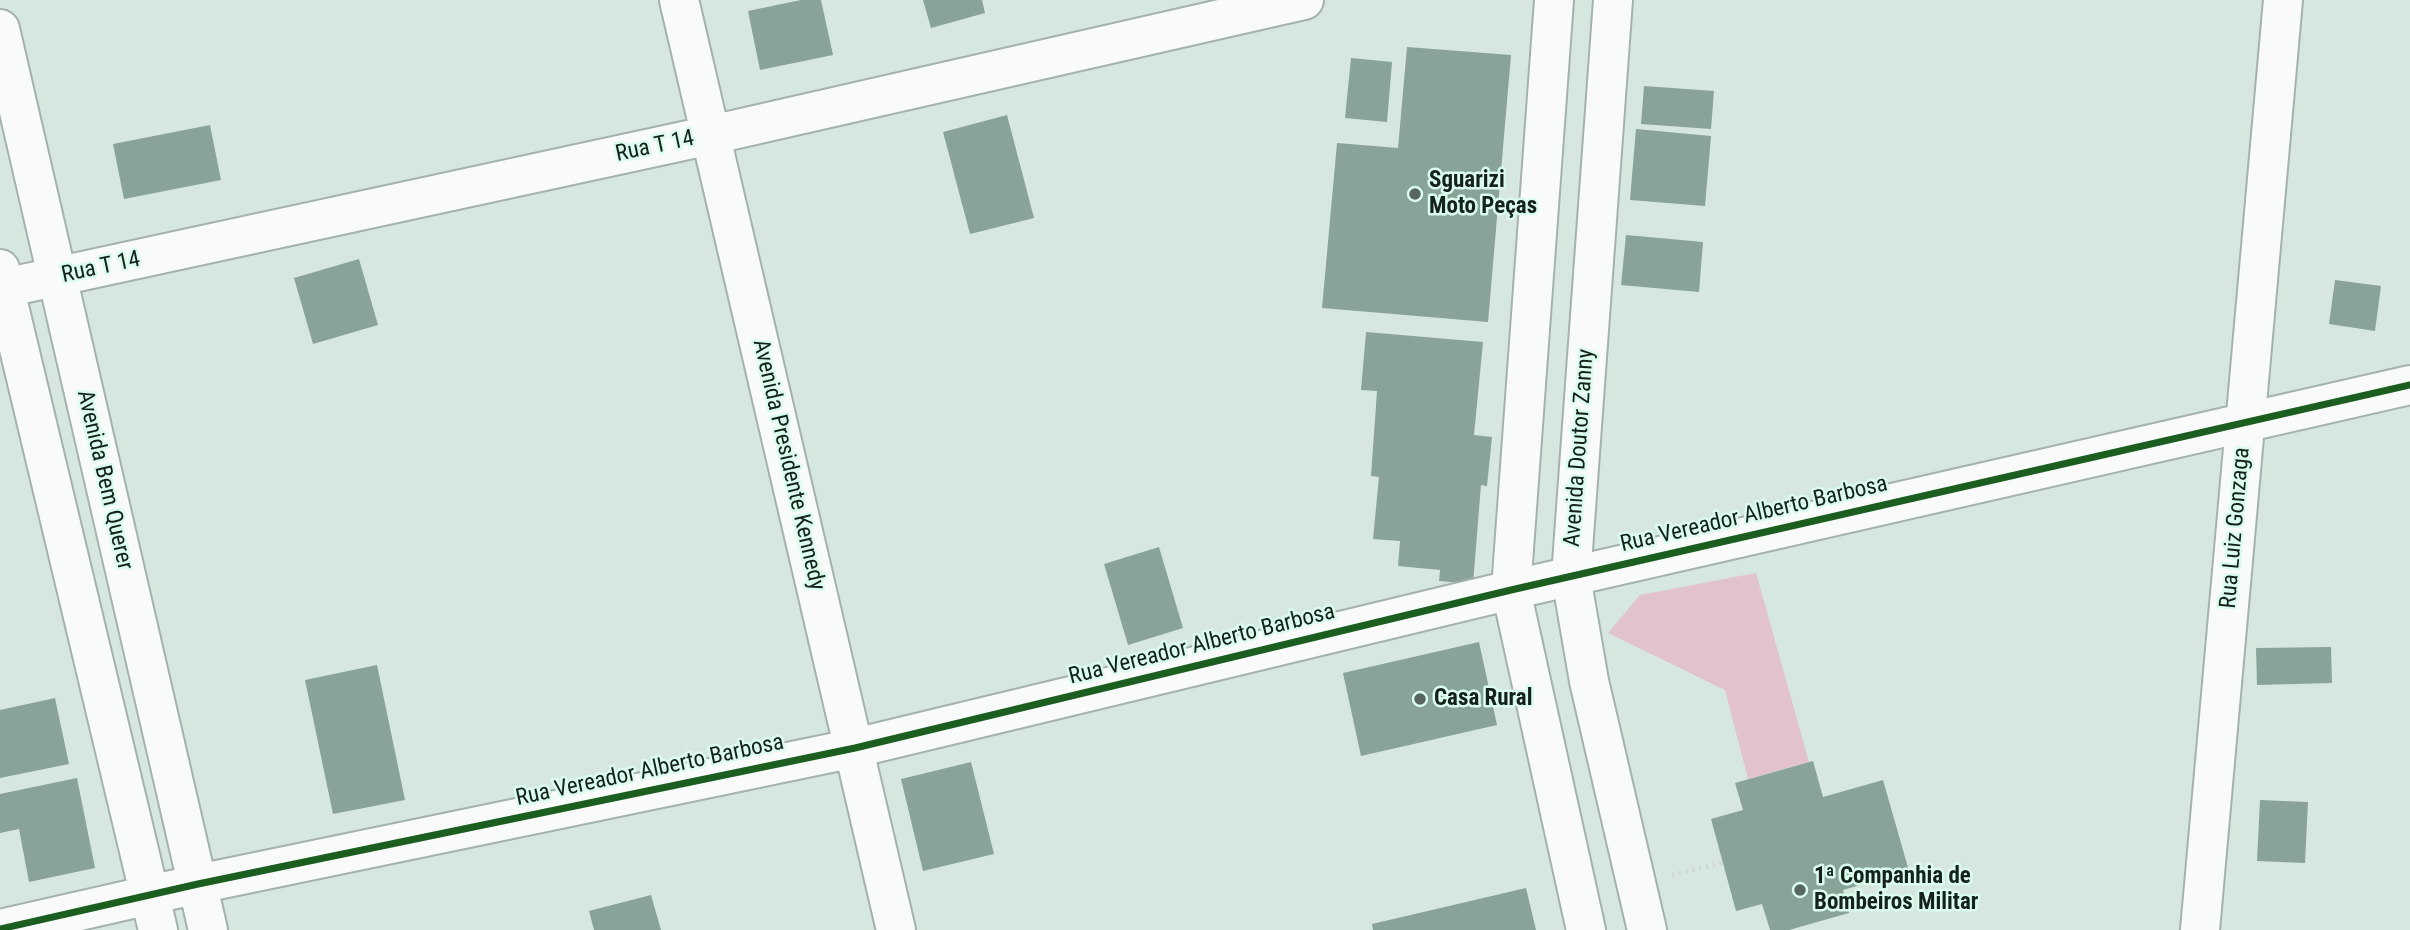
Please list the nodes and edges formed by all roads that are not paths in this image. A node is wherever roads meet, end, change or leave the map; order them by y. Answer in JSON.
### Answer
{"nodes":[{"id":1,"x":679,"y":0,"type":"edge"},
{"id":2,"x":1304,"y":0,"type":"edge"},
{"id":3,"x":1554,"y":0,"type":"edge"},
{"id":4,"x":1613,"y":0,"type":"edge"},
{"id":5,"x":2283,"y":0,"type":"edge"},
{"id":6,"x":0,"y":29,"type":"edge"},
{"id":7,"x":711,"y":135,"type":"junction"},
{"id":8,"x":2,"y":278,"type":"edge"},
{"id":9,"x":58,"y":278,"type":"junction"},
{"id":10,"x":2410,"y":385,"type":"edge"},
{"id":11,"x":2246,"y":424,"type":"junction"},
{"id":12,"x":1571,"y":577,"type":"junction"},
{"id":13,"x":1511,"y":590,"type":"junction"},
{"id":14,"x":855,"y":748,"type":"junction"},
{"id":15,"x":198,"y":884,"type":"junction"},
{"id":16,"x":154,"y":912,"type":"edge"},
{"id":17,"x":0,"y":929,"type":"edge"},
{"id":18,"x":208,"y":930,"type":"edge"},
{"id":19,"x":896,"y":930,"type":"edge"},
{"id":20,"x":1586,"y":930,"type":"edge"},
{"id":21,"x":1647,"y":930,"type":"edge"},
{"id":22,"x":2200,"y":930,"type":"edge"}],
"edges":[{"from":1,"to":7,"type":"street","name":"Avenida Presidente Kennedy"},
{"from":2,"to":7,"type":"street","name":"Rua T 14"},
{"from":3,"to":13,"type":"street"},
{"from":4,"to":12,"type":"street","name":"Avenida Doutor Zanny"},
{"from":5,"to":11,"type":"street","name":"Rua Luiz Gonzaga"},
{"from":6,"to":9,"type":"street","name":"Avenida Bem Querer"},
{"from":7,"to":9,"type":"street","name":"Rua T 14"},
{"from":7,"to":14,"type":"street","name":"Avenida Presidente Kennedy"},
{"from":8,"to":9,"type":"street","name":"Rua T 14"},
{"from":8,"to":16,"type":"street"},
{"from":9,"to":15,"type":"street","name":"Avenida Bem Querer"},
{"from":10,"to":11,"type":"street","name":"Rua Vereador Alberto Barbosa"},
{"from":11,"to":12,"type":"street","name":"Rua Vereador Alberto Barbosa"},
{"from":11,"to":22,"type":"street","name":"Rua Luiz Gonzaga"},
{"from":12,"to":13,"type":"street","name":"Rua Vereador Alberto Barbosa"},
{"from":12,"to":21,"type":"street","name":"Avenida Doutor Zanny"},
{"from":13,"to":14,"type":"street","name":"Rua Vereador Alberto Barbosa"},
{"from":13,"to":20,"type":"street"},
{"from":14,"to":15,"type":"street","name":"Rua Vereador Alberto Barbosa"},
{"from":14,"to":19,"type":"street","name":"Avenida Presidente Kennedy"},
{"from":15,"to":16,"type":"street","name":"Rua Vereador Alberto Barbosa"},
{"from":15,"to":18,"type":"street","name":"Avenida Bem Querer"},
{"from":16,"to":17,"type":"street","name":"Rua Vereador Alberto Barbosa"}]}
